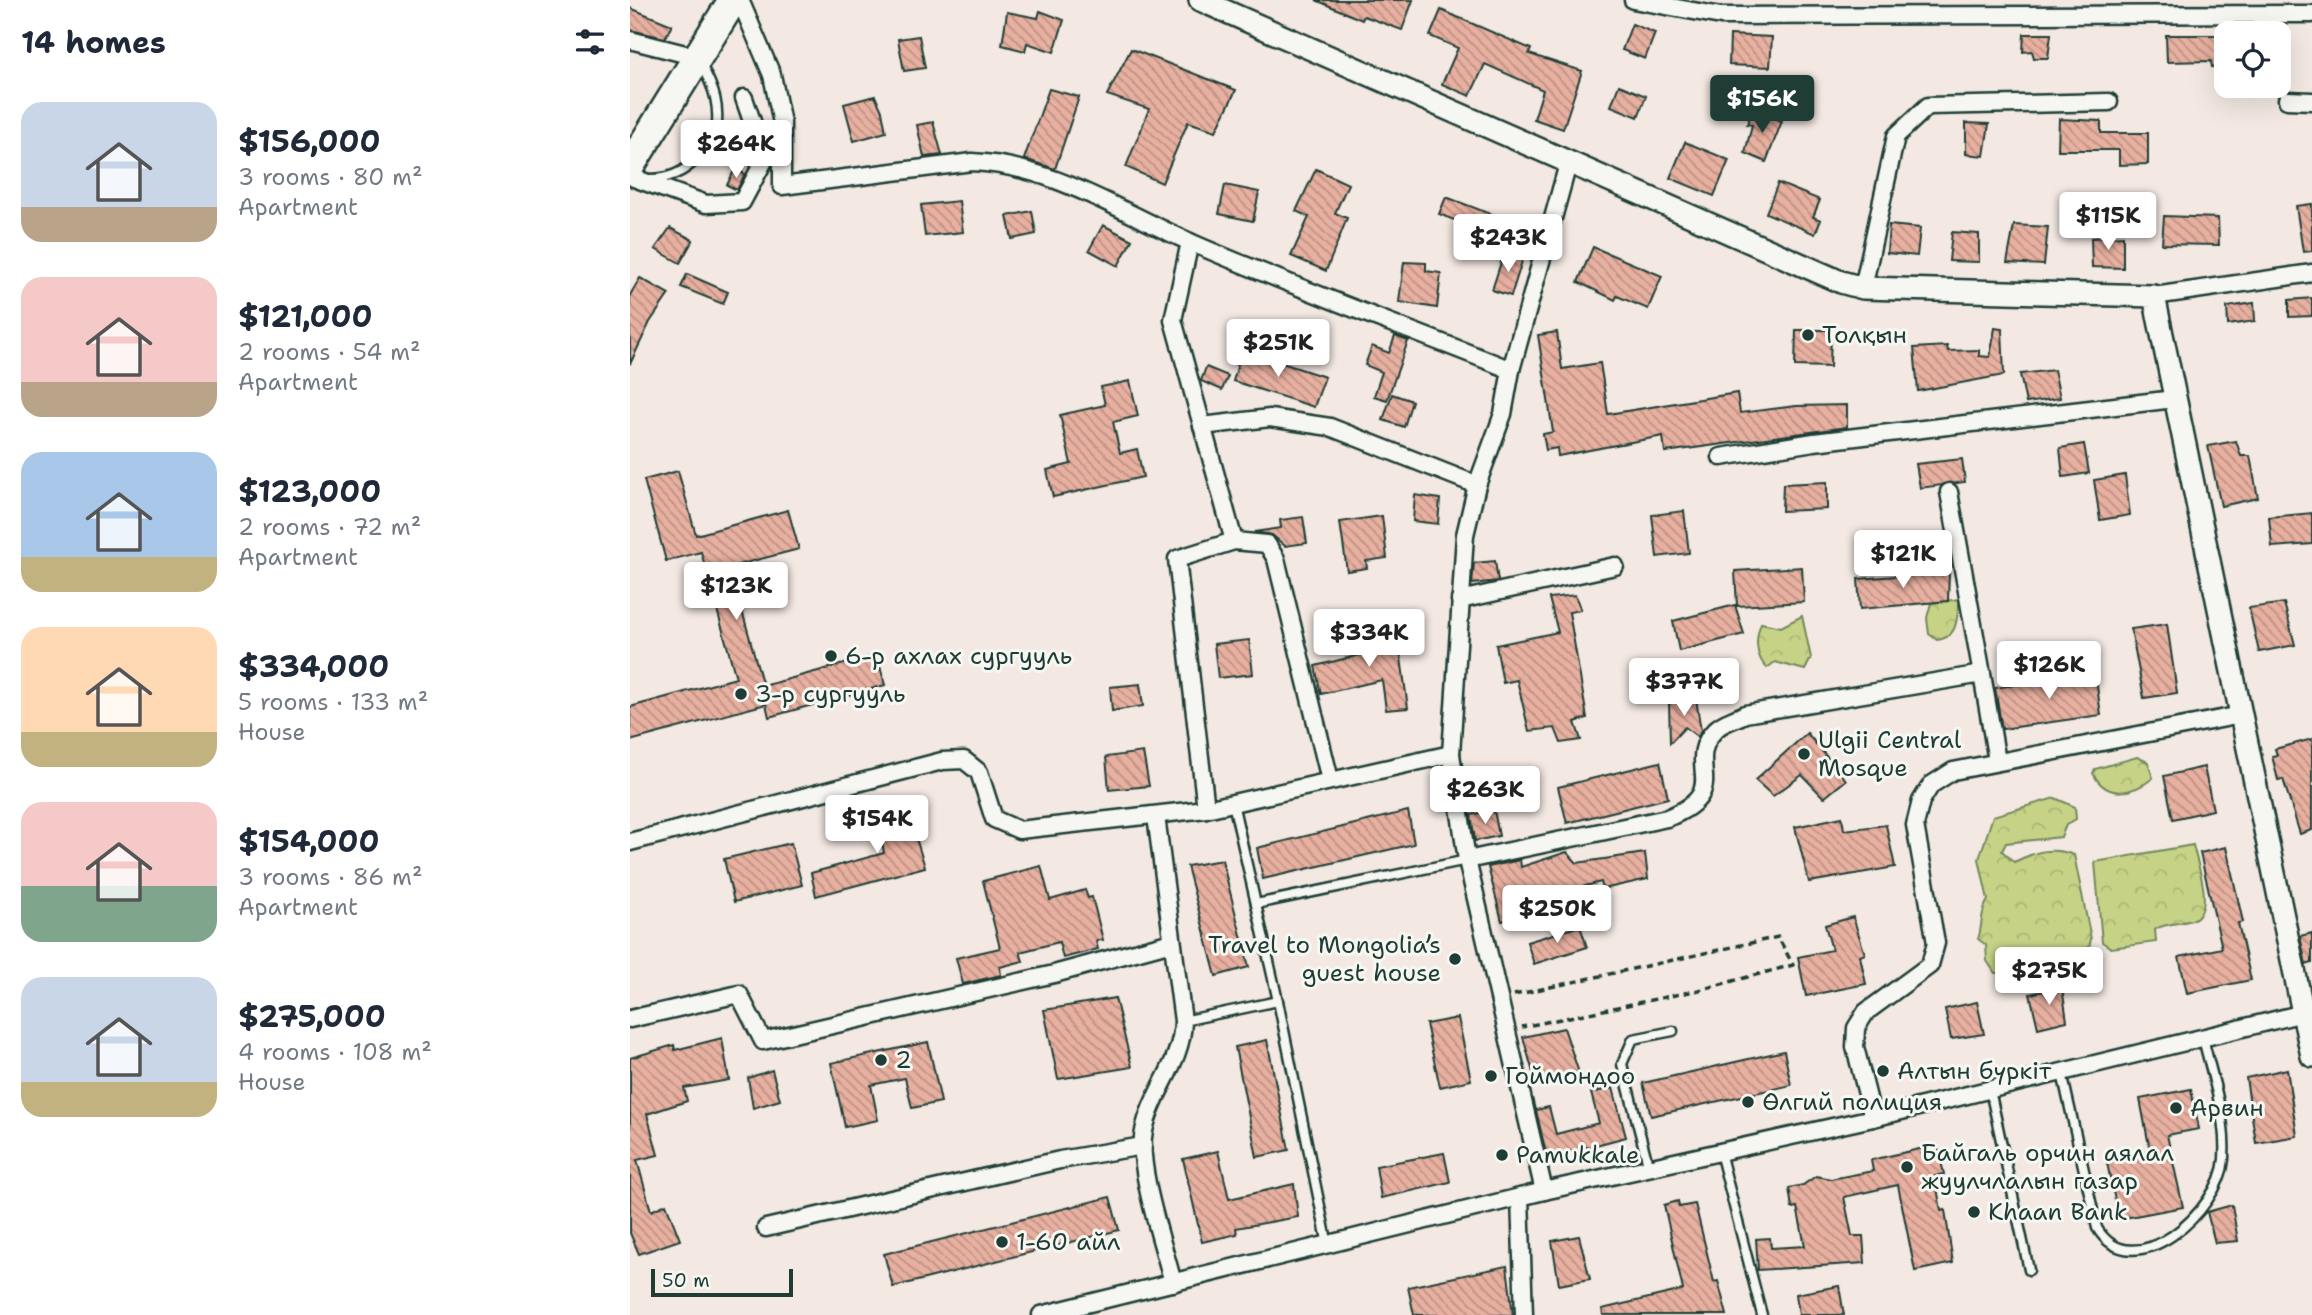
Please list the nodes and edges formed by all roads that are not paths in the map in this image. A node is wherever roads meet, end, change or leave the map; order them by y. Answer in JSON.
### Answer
{"nodes":[{"id":1,"x":733,"y":0,"type":"edge"},
{"id":2,"x":740,"y":0,"type":"edge"},
{"id":3,"x":1200,"y":0,"type":"edge"},
{"id":4,"x":1633,"y":0,"type":"edge"},
{"id":5,"x":2312,"y":14,"type":"edge"},
{"id":6,"x":630,"y":40,"type":"edge"},
{"id":7,"x":697,"y":57,"type":"junction"},
{"id":8,"x":744,"y":98,"type":"dead end"},
{"id":9,"x":2287,"y":100,"type":"dead end"},
{"id":10,"x":2109,"y":102,"type":"dead end"},
{"id":11,"x":2312,"y":102,"type":"edge"},
{"id":12,"x":716,"y":135,"type":"dead end"},
{"id":13,"x":705,"y":151,"type":"dead end"},
{"id":14,"x":1568,"y":164,"type":"junction"},
{"id":15,"x":631,"y":174,"type":"edge"},
{"id":16,"x":1190,"y":242,"type":"junction"},
{"id":17,"x":2312,"y":273,"type":"edge"},
{"id":18,"x":1863,"y":288,"type":"junction"},
{"id":19,"x":2154,"y":296,"type":"junction"},
{"id":20,"x":1511,"y":370,"type":"junction"},
{"id":21,"x":2174,"y":399,"type":"junction"},
{"id":22,"x":1202,"y":426,"type":"junction"},
{"id":23,"x":1721,"y":457,"type":"dead end"},
{"id":24,"x":1477,"y":485,"type":"junction"},
{"id":25,"x":1949,"y":492,"type":"dead end"},
{"id":26,"x":1234,"y":541,"type":"junction"},
{"id":27,"x":1615,"y":566,"type":"dead end"},
{"id":28,"x":1460,"y":600,"type":"junction"},
{"id":29,"x":1982,"y":674,"type":"junction"},
{"id":30,"x":2241,"y":715,"type":"junction"},
{"id":31,"x":1451,"y":754,"type":"junction"},
{"id":32,"x":1997,"y":761,"type":"junction"},
{"id":33,"x":1331,"y":780,"type":"junction"},
{"id":34,"x":1233,"y":803,"type":"junction"},
{"id":35,"x":1206,"y":809,"type":"junction"},
{"id":36,"x":1156,"y":816,"type":"junction"},
{"id":37,"x":630,"y":842,"type":"edge"},
{"id":38,"x":1467,"y":860,"type":"junction"},
{"id":39,"x":1256,"y":904,"type":"junction"},
{"id":40,"x":1172,"y":942,"type":"junction"},
{"id":41,"x":1278,"y":1001,"type":"junction"},
{"id":42,"x":2307,"y":1012,"type":"edge"},
{"id":43,"x":630,"y":1018,"type":"edge"},
{"id":44,"x":1183,"y":1021,"type":"junction"},
{"id":45,"x":1673,"y":1031,"type":"dead end"},
{"id":46,"x":2203,"y":1038,"type":"junction"},
{"id":47,"x":2312,"y":1056,"type":"edge"},
{"id":48,"x":2062,"y":1073,"type":"junction"},
{"id":49,"x":1990,"y":1090,"type":"junction"},
{"id":50,"x":1872,"y":1118,"type":"junction"},
{"id":51,"x":1143,"y":1146,"type":"junction"},
{"id":52,"x":1720,"y":1152,"type":"junction"},
{"id":53,"x":1650,"y":1168,"type":"junction"},
{"id":54,"x":1544,"y":1191,"type":"junction"},
{"id":55,"x":1520,"y":1197,"type":"junction"},
{"id":56,"x":766,"y":1228,"type":"dead end"},
{"id":57,"x":1328,"y":1245,"type":"junction"},
{"id":58,"x":2029,"y":1270,"type":"dead end"},
{"id":59,"x":1173,"y":1283,"type":"junction"},
{"id":60,"x":1041,"y":1315,"type":"edge"},
{"id":61,"x":1524,"y":1315,"type":"edge"},
{"id":62,"x":1762,"y":1315,"type":"edge"}],
"edges":[{"from":1,"to":7,"type":"highway"},
{"from":2,"to":16,"type":"street"},
{"from":3,"to":14,"type":"street"},
{"from":4,"to":5,"type":"street"},
{"from":6,"to":7,"type":"street"},
{"from":7,"to":12,"type":"lane"},
{"from":7,"to":15,"type":"highway"},
{"from":8,"to":15,"type":"street"},
{"from":9,"to":11,"type":"street"},
{"from":10,"to":18,"type":"street"},
{"from":13,"to":15,"type":"lane"},
{"from":14,"to":18,"type":"street"},
{"from":14,"to":20,"type":"street"},
{"from":16,"to":20,"type":"street"},
{"from":16,"to":22,"type":"street"},
{"from":17,"to":19,"type":"street"},
{"from":18,"to":19,"type":"street"},
{"from":19,"to":21,"type":"street"},
{"from":20,"to":24,"type":"street"},
{"from":21,"to":23,"type":"street"},
{"from":21,"to":30,"type":"street"},
{"from":22,"to":24,"type":"street"},
{"from":22,"to":26,"type":"street"},
{"from":24,"to":28,"type":"street"},
{"from":25,"to":29,"type":"street"},
{"from":26,"to":33,"type":"street"},
{"from":26,"to":35,"type":"street"},
{"from":27,"to":28,"type":"street"},
{"from":28,"to":31,"type":"street"},
{"from":29,"to":32,"type":"street"},
{"from":29,"to":38,"type":"street"},
{"from":30,"to":32,"type":"street"},
{"from":30,"to":42,"type":"street"},
{"from":31,"to":33,"type":"street"},
{"from":31,"to":38,"type":"street"},
{"from":32,"to":50,"type":"street"},
{"from":33,"to":34,"type":"street"},
{"from":34,"to":35,"type":"street"},
{"from":34,"to":39,"type":"lane"},
{"from":35,"to":36,"type":"street"},
{"from":36,"to":37,"type":"street"},
{"from":36,"to":40,"type":"street"},
{"from":38,"to":39,"type":"lane"},
{"from":38,"to":54,"type":"street"},
{"from":39,"to":41,"type":"lane"},
{"from":40,"to":43,"type":"street"},
{"from":40,"to":44,"type":"street"},
{"from":41,"to":44,"type":"lane"},
{"from":41,"to":57,"type":"lane"},
{"from":42,"to":46,"type":"street"},
{"from":42,"to":47,"type":"street"},
{"from":44,"to":51,"type":"street"},
{"from":45,"to":53,"type":"lane"},
{"from":46,"to":48,"type":"street"},
{"from":46,"to":48,"type":"lane"},
{"from":48,"to":49,"type":"street"},
{"from":49,"to":50,"type":"street"},
{"from":49,"to":58,"type":"lane"},
{"from":50,"to":52,"type":"street"},
{"from":51,"to":56,"type":"street"},
{"from":51,"to":59,"type":"street"},
{"from":52,"to":53,"type":"street"},
{"from":52,"to":62,"type":"lane"},
{"from":53,"to":54,"type":"street"},
{"from":54,"to":55,"type":"street"},
{"from":55,"to":57,"type":"street"},
{"from":55,"to":61,"type":"street"},
{"from":57,"to":59,"type":"street"},
{"from":59,"to":60,"type":"street"}]}
